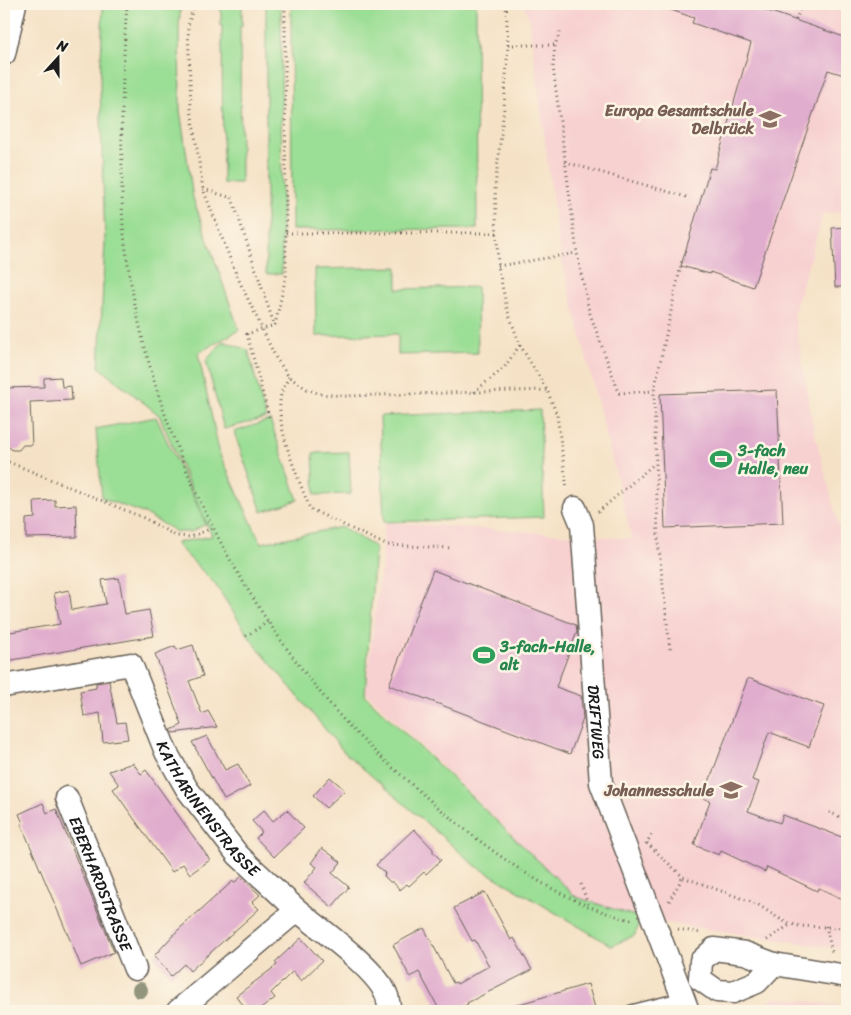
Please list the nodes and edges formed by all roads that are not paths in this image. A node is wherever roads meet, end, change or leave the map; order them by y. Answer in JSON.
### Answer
{"nodes":[{"id":1,"x":14,"y":4,"type":"edge"},
{"id":2,"x":4,"y":54,"type":"edge"},
{"id":3,"x":579,"y":517,"type":"road end"},
{"id":4,"x":4,"y":686,"type":"edge"},
{"id":5,"x":67,"y":798,"type":"dead end"},
{"id":6,"x":297,"y":910,"type":"junction"},
{"id":7,"x":774,"y":964,"type":"junction"},
{"id":8,"x":135,"y":969,"type":"dead end"},
{"id":9,"x":847,"y":976,"type":"edge"},
{"id":10,"x":700,"y":979,"type":"junction"},
{"id":11,"x":683,"y":999,"type":"edge"},
{"id":12,"x":178,"y":1011,"type":"edge"},
{"id":13,"x":390,"y":1011,"type":"edge"},
{"id":14,"x":631,"y":1011,"type":"edge"}],
"edges":[{"from":1,"to":2,"type":"street"},
{"from":3,"to":11,"type":"street","name":"DRIFTWEG"},
{"from":4,"to":6,"type":"street","name":"KATHARINENSTRASSE"},
{"from":5,"to":8,"type":"street","name":"EBERHARDSTRASSE"},
{"from":6,"to":12,"type":"street"},
{"from":6,"to":13,"type":"street"},
{"from":7,"to":9,"type":"street"},
{"from":7,"to":10,"type":"street"},
{"from":7,"to":10,"type":"street"},
{"from":10,"to":11,"type":"street"},
{"from":11,"to":14,"type":"lane"}]}
